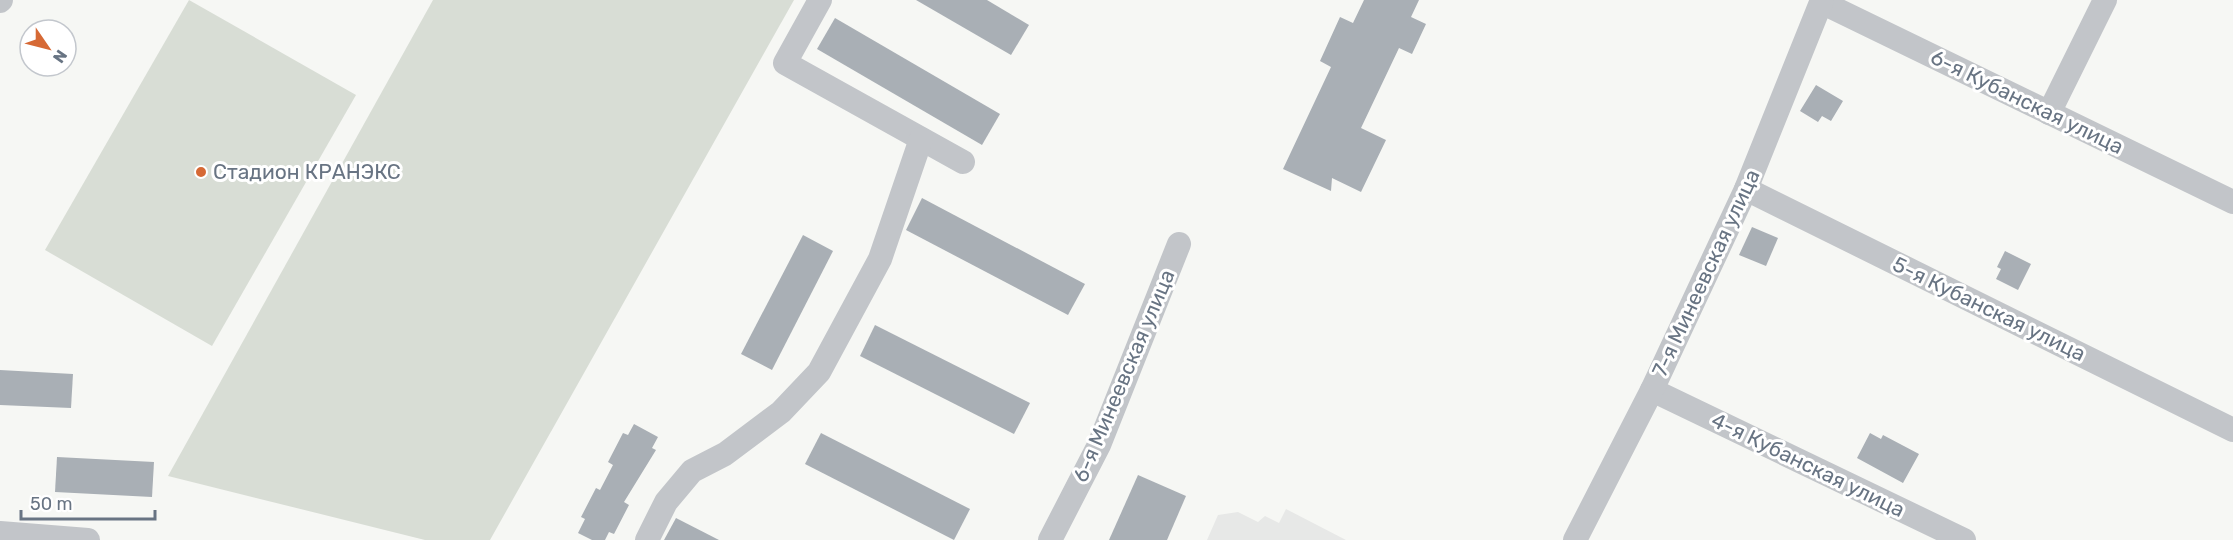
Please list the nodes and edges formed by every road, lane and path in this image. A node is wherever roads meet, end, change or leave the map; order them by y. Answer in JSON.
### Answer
{"nodes":[{"id":1,"x":820,"y":0,"type":"edge"},
{"id":2,"x":2105,"y":0,"type":"edge"},
{"id":3,"x":1822,"y":1,"type":"edge"},
{"id":4,"x":2049,"y":113,"type":"junction"},
{"id":5,"x":921,"y":139,"type":"junction"},
{"id":6,"x":963,"y":162,"type":"dead end"},
{"id":7,"x":1746,"y":189,"type":"junction"},
{"id":8,"x":2233,"y":202,"type":"edge"},
{"id":9,"x":1179,"y":244,"type":"dead end"},
{"id":10,"x":1652,"y":390,"type":"junction"},
{"id":11,"x":2233,"y":430,"type":"edge"},
{"id":12,"x":0,"y":533,"type":"edge"},
{"id":13,"x":46,"y":538,"type":"edge"},
{"id":14,"x":88,"y":540,"type":"edge"},
{"id":15,"x":647,"y":540,"type":"edge"},
{"id":16,"x":1050,"y":540,"type":"edge"},
{"id":17,"x":1575,"y":540,"type":"edge"},
{"id":18,"x":1964,"y":540,"type":"edge"}],
"edges":[{"from":1,"to":5,"type":"street"},
{"from":2,"to":4,"type":"street"},
{"from":3,"to":4,"type":"street","name":"6-я Кубанская улица"},
{"from":3,"to":7,"type":"street","name":"7-я Минеевская улица"},
{"from":4,"to":8,"type":"street","name":"6-я Кубанская улица"},
{"from":5,"to":6,"type":"street"},
{"from":5,"to":15,"type":"street"},
{"from":7,"to":10,"type":"street","name":"7-я Минеевская улица"},
{"from":7,"to":11,"type":"street","name":"5-я Кубанская улица"},
{"from":9,"to":16,"type":"street","name":"6-я Минеевская улица"},
{"from":10,"to":17,"type":"street","name":"7-я Минеевская улица"},
{"from":10,"to":18,"type":"street","name":"4-я Кубанская улица"},
{"from":12,"to":13,"type":"street"},
{"from":13,"to":14,"type":"street"}]}
